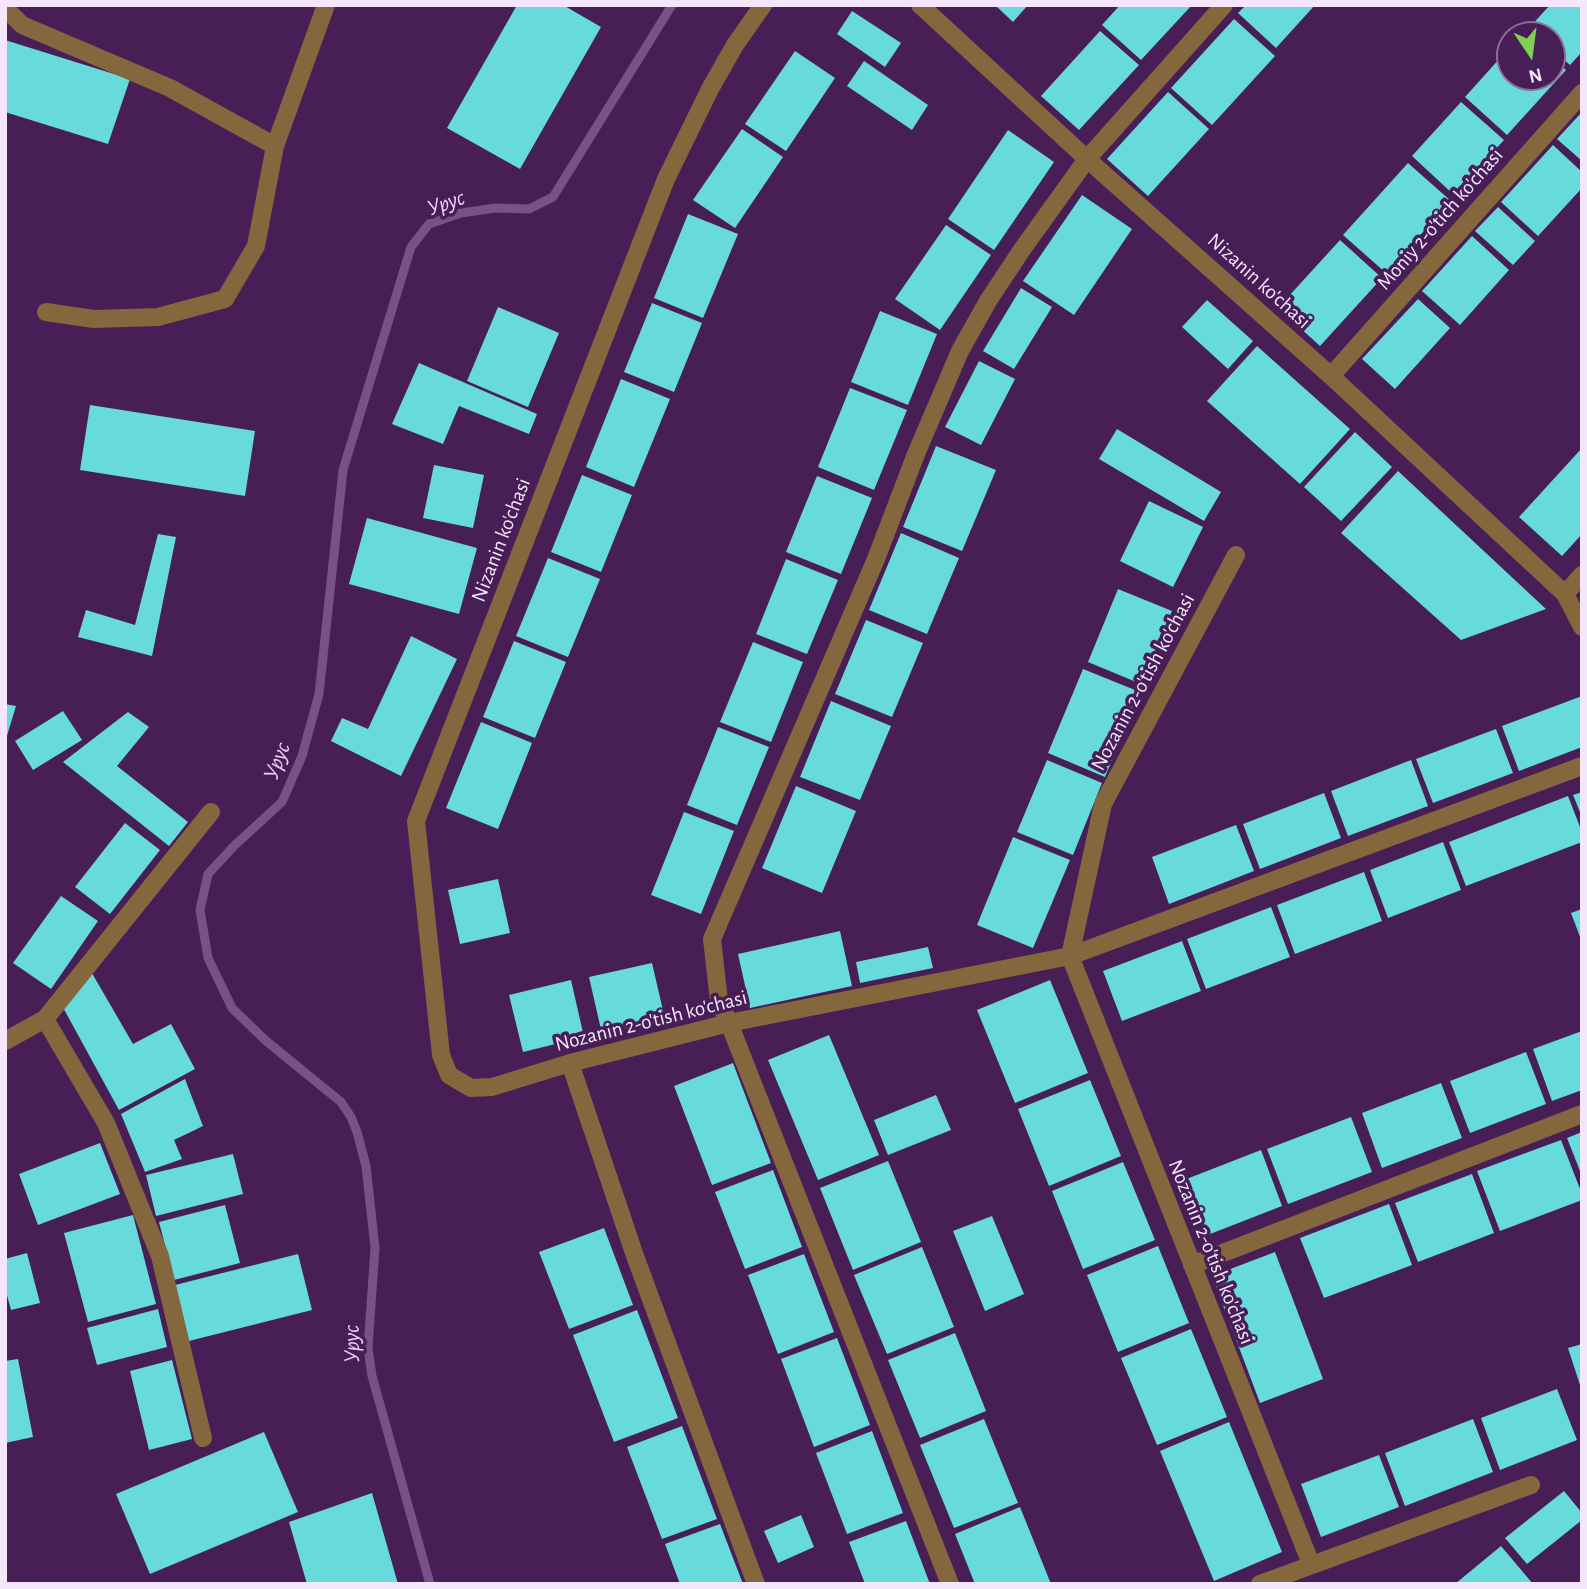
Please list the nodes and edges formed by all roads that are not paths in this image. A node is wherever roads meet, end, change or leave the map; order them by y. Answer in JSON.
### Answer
{"nodes":[{"id":1,"x":326,"y":5,"type":"edge"},
{"id":2,"x":763,"y":5,"type":"edge"},
{"id":3,"x":920,"y":5,"type":"edge"},
{"id":4,"x":1224,"y":5,"type":"edge"},
{"id":5,"x":5,"y":8,"type":"edge"},
{"id":6,"x":1582,"y":93,"type":"edge"},
{"id":7,"x":275,"y":146,"type":"junction"},
{"id":8,"x":1087,"y":159,"type":"junction"},
{"id":9,"x":46,"y":312,"type":"dead end"},
{"id":10,"x":1331,"y":376,"type":"junction"},
{"id":11,"x":1236,"y":555,"type":"dead end"},
{"id":12,"x":1582,"y":575,"type":"edge"},
{"id":13,"x":1565,"y":594,"type":"junction"},
{"id":14,"x":1582,"y":627,"type":"edge"},
{"id":15,"x":1582,"y":766,"type":"edge"},
{"id":16,"x":211,"y":812,"type":"dead end"},
{"id":17,"x":1070,"y":956,"type":"junction"},
{"id":18,"x":45,"y":1019,"type":"junction"},
{"id":19,"x":729,"y":1023,"type":"junction"},
{"id":20,"x":5,"y":1041,"type":"edge"},
{"id":21,"x":570,"y":1063,"type":"junction"},
{"id":22,"x":492,"y":1087,"type":"joint"},
{"id":23,"x":1582,"y":1114,"type":"edge"},
{"id":24,"x":1192,"y":1265,"type":"junction"},
{"id":25,"x":203,"y":1438,"type":"dead end"},
{"id":26,"x":1531,"y":1485,"type":"dead end"},
{"id":27,"x":1311,"y":1564,"type":"junction"},
{"id":28,"x":756,"y":1584,"type":"edge"},
{"id":29,"x":950,"y":1584,"type":"edge"},
{"id":30,"x":1260,"y":1584,"type":"edge"}],
"edges":[{"from":1,"to":7,"type":"street"},
{"from":2,"to":22,"type":"street","name":"Nizanin ko'chasi"},
{"from":3,"to":8,"type":"street","name":"Nizanin ko'chasi"},
{"from":4,"to":8,"type":"street"},
{"from":5,"to":7,"type":"street"},
{"from":6,"to":10,"type":"street","name":"Moniy 2-o'tich ko'chasi"},
{"from":7,"to":9,"type":"street"},
{"from":8,"to":10,"type":"street","name":"Nizanin ko'chasi"},
{"from":8,"to":19,"type":"street"},
{"from":10,"to":13,"type":"street","name":"Nizanin ko'chasi"},
{"from":11,"to":17,"type":"street","name":"Nozanin 2-o'tish ko'chasi"},
{"from":12,"to":13,"type":"street"},
{"from":13,"to":14,"type":"street","name":"Nizanin ko'chasi"},
{"from":15,"to":17,"type":"street","name":"Nozanin 2-o'tish ko'chasi"},
{"from":16,"to":18,"type":"street"},
{"from":17,"to":19,"type":"street","name":"Nozanin 2-o'tish ko'chasi"},
{"from":17,"to":24,"type":"street","name":"Nozanin 2-o'tish ko'chasi"},
{"from":18,"to":20,"type":"street"},
{"from":18,"to":25,"type":"street"},
{"from":19,"to":21,"type":"street","name":"Nozanin 2-o'tish ko'chasi"},
{"from":19,"to":29,"type":"street"},
{"from":21,"to":22,"type":"street","name":"Nozanin 2-o'tish ko'chasi"},
{"from":21,"to":28,"type":"street"},
{"from":23,"to":24,"type":"street"},
{"from":24,"to":27,"type":"street","name":"Nozanin 2-o'tish ko'chasi"},
{"from":26,"to":27,"type":"street"},
{"from":27,"to":30,"type":"street"}]}
